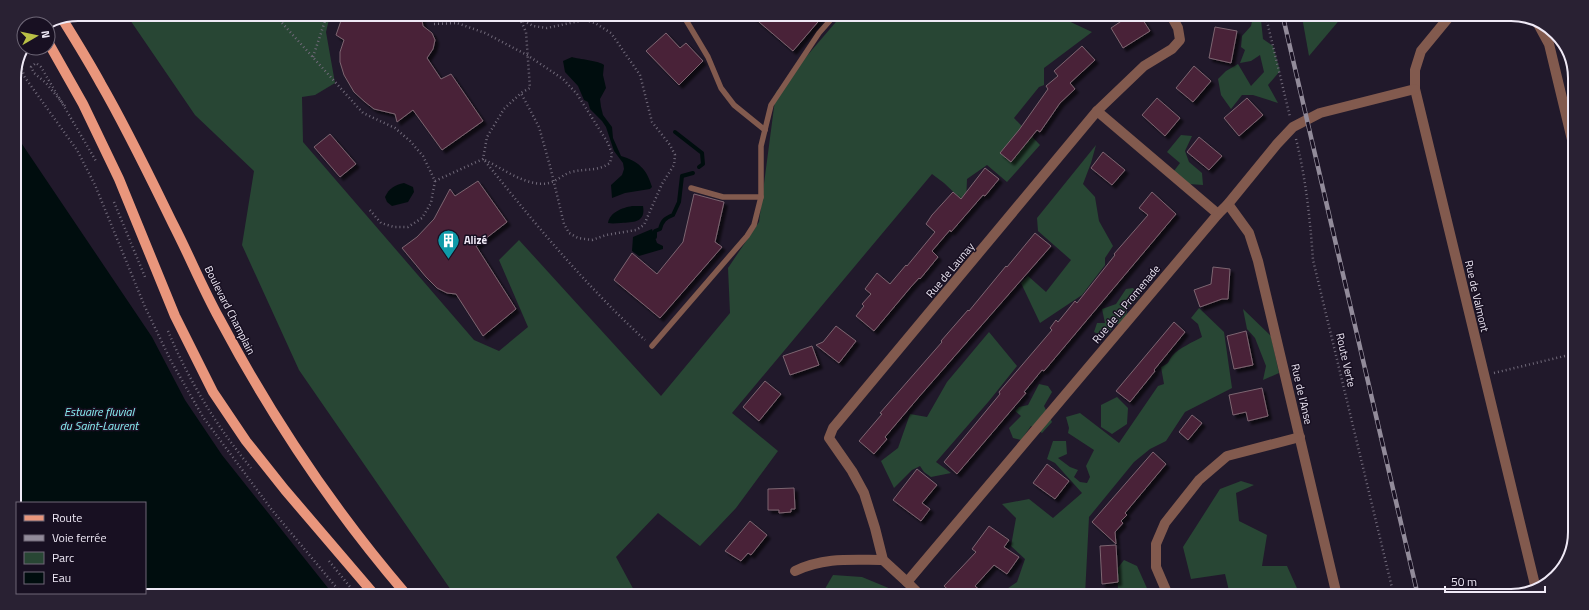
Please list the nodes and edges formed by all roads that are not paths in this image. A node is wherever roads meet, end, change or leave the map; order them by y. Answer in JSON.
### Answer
{"nodes":[{"id":1,"x":687,"y":21,"type":"edge"},
{"id":2,"x":830,"y":21,"type":"edge"},
{"id":3,"x":1174,"y":21,"type":"edge"},
{"id":4,"x":1446,"y":21,"type":"edge"},
{"id":5,"x":65,"y":23,"type":"edge"},
{"id":6,"x":1542,"y":30,"type":"edge"},
{"id":7,"x":56,"y":56,"type":"edge"},
{"id":8,"x":1415,"y":89,"type":"junction"},
{"id":9,"x":1097,"y":111,"type":"junction"},
{"id":10,"x":1568,"y":122,"type":"edge"},
{"id":11,"x":765,"y":130,"type":"junction"},
{"id":12,"x":691,"y":188,"type":"dead end"},
{"id":13,"x":761,"y":197,"type":"junction"},
{"id":14,"x":1228,"y":204,"type":"junction"},
{"id":15,"x":1218,"y":214,"type":"junction"},
{"id":16,"x":652,"y":346,"type":"road end"},
{"id":17,"x":1300,"y":437,"type":"junction"},
{"id":18,"x":883,"y":560,"type":"junction"},
{"id":19,"x":796,"y":571,"type":"dead end"},
{"id":20,"x":907,"y":582,"type":"junction"},
{"id":21,"x":1535,"y":584,"type":"edge"},
{"id":22,"x":370,"y":589,"type":"edge"},
{"id":23,"x":401,"y":589,"type":"edge"},
{"id":24,"x":914,"y":589,"type":"edge"},
{"id":25,"x":1165,"y":589,"type":"edge"},
{"id":26,"x":1335,"y":589,"type":"edge"}],
"edges":[{"from":1,"to":11,"type":"lane"},
{"from":2,"to":11,"type":"lane"},
{"from":3,"to":9,"type":"street"},
{"from":4,"to":8,"type":"street","name":"Rue de Valmont"},
{"from":5,"to":23,"type":"main road","name":"Boulevard Champlain"},
{"from":6,"to":10,"type":"street"},
{"from":7,"to":22,"type":"main road"},
{"from":8,"to":14,"type":"street","name":"Rue de la Promenade"},
{"from":8,"to":21,"type":"street","name":"Rue de Valmont"},
{"from":9,"to":15,"type":"street"},
{"from":9,"to":18,"type":"street","name":"Rue de Launay"},
{"from":11,"to":13,"type":"lane"},
{"from":12,"to":13,"type":"lane"},
{"from":13,"to":16,"type":"lane"},
{"from":14,"to":15,"type":"street","name":"Rue de la Promenade"},
{"from":14,"to":17,"type":"street","name":"Rue de l'Anse"},
{"from":15,"to":20,"type":"street","name":"Rue de la Promenade"},
{"from":17,"to":25,"type":"street"},
{"from":17,"to":26,"type":"street","name":"Rue de l'Anse"},
{"from":18,"to":19,"type":"street"},
{"from":18,"to":20,"type":"street"},
{"from":20,"to":24,"type":"street"}]}
